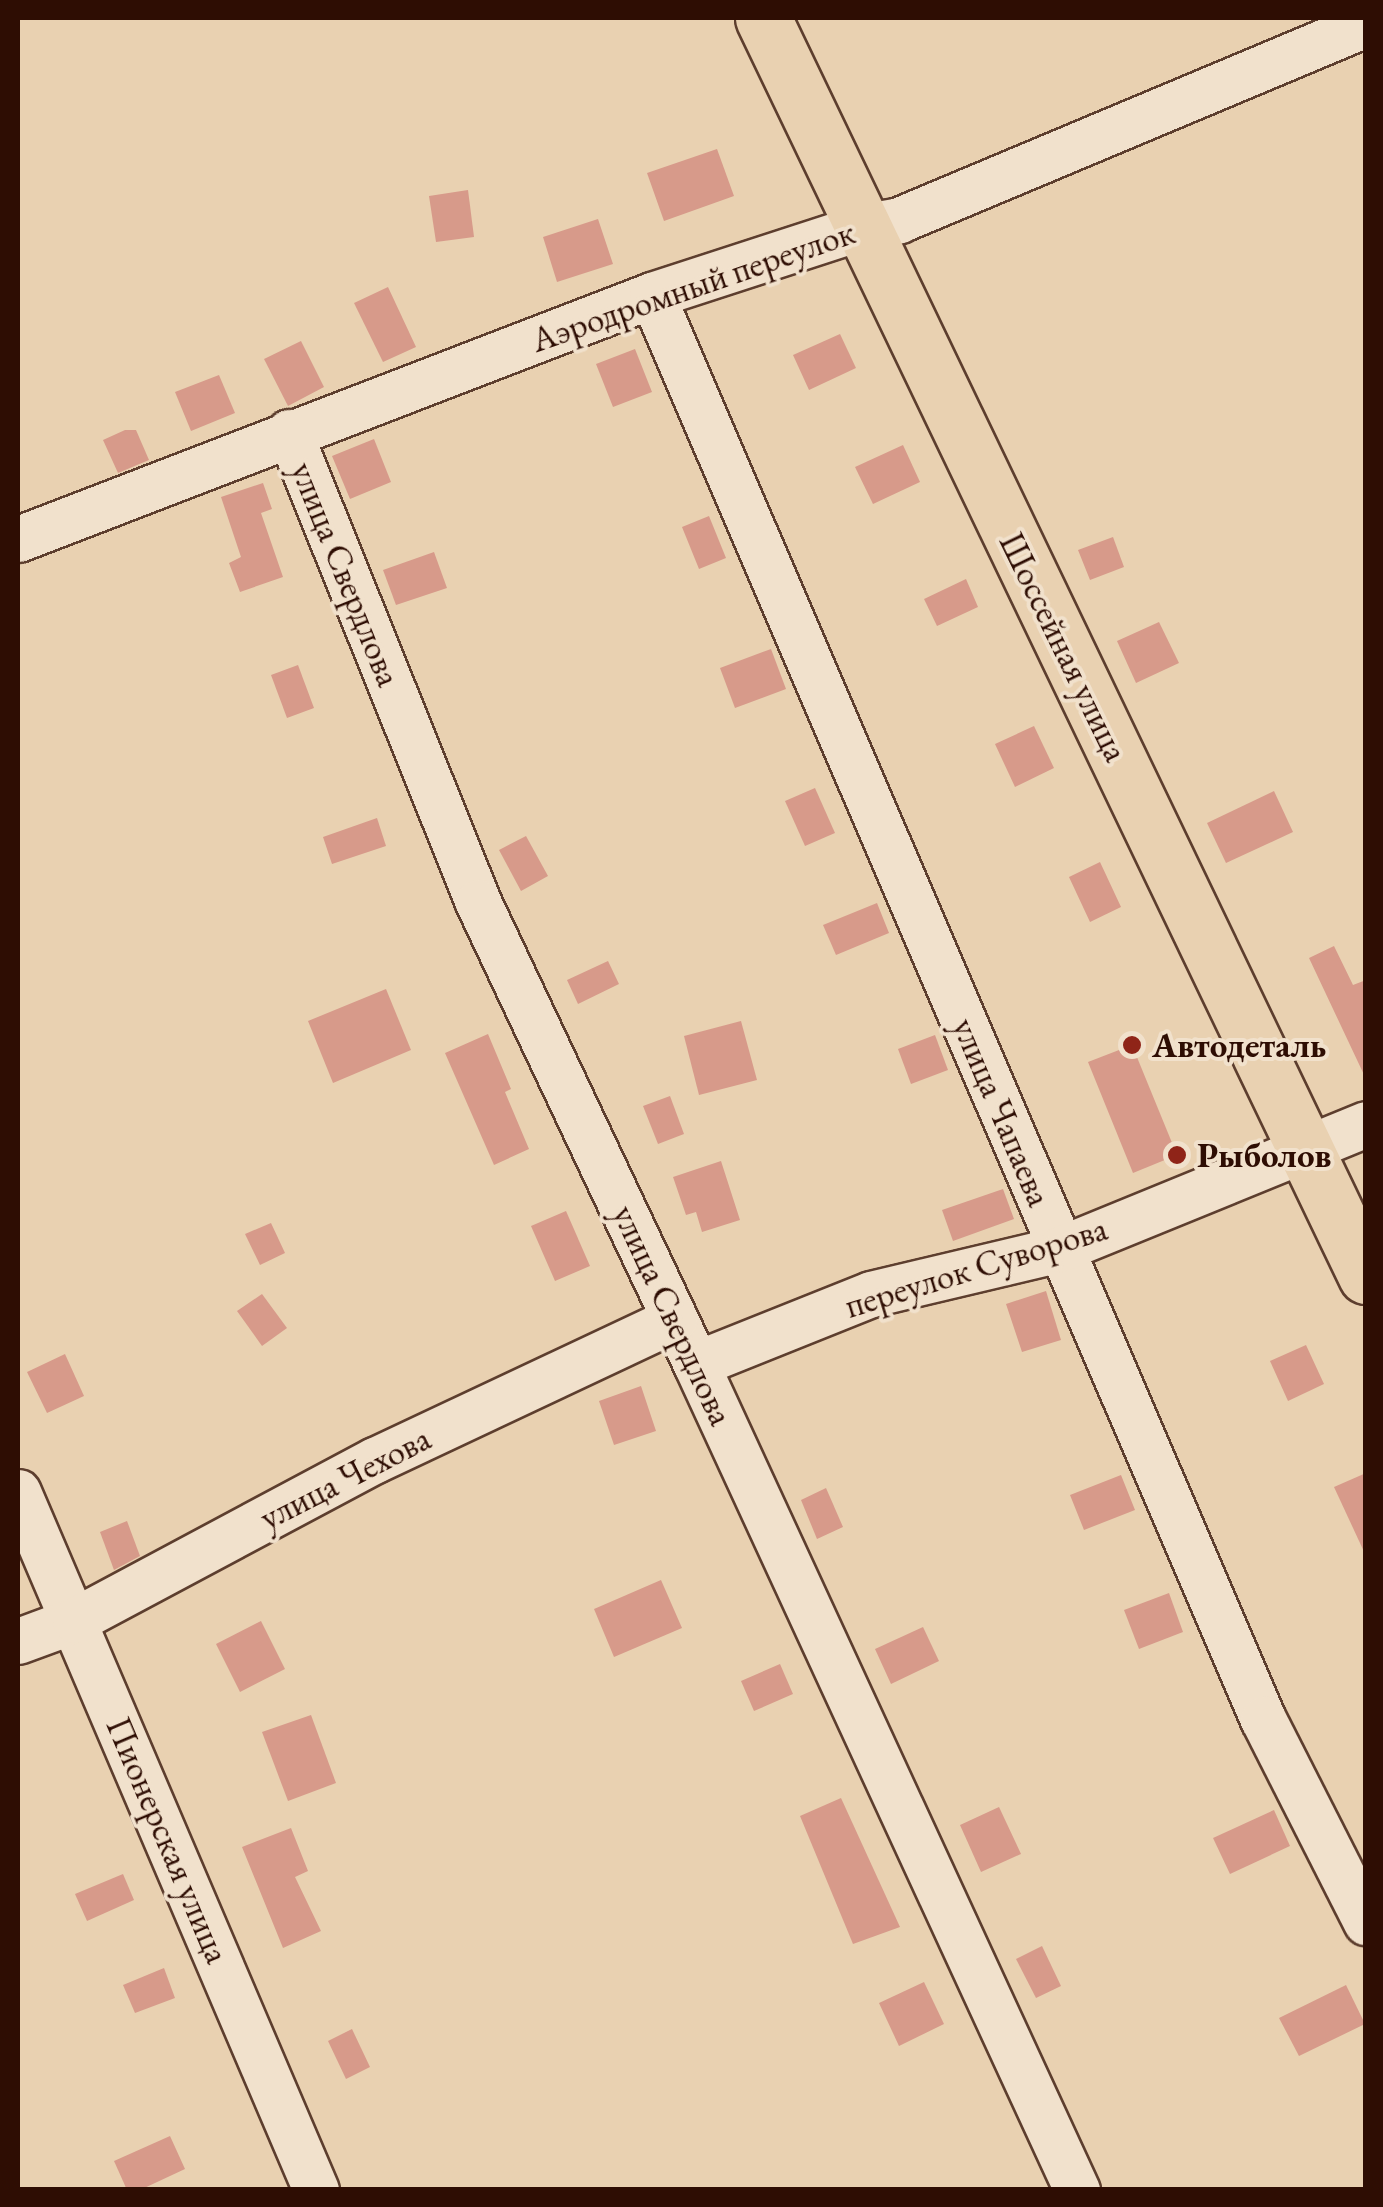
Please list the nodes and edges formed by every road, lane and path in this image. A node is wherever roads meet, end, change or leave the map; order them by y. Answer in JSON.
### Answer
{"nodes":[{"id":1,"x":763,"y":18,"type":"edge"},
{"id":2,"x":1366,"y":24,"type":"edge"},
{"id":3,"x":860,"y":227,"type":"junction"},
{"id":4,"x":652,"y":295,"type":"junction"},
{"id":5,"x":289,"y":432,"type":"junction"},
{"id":6,"x":18,"y":539,"type":"edge"},
{"id":7,"x":1366,"y":1124,"type":"edge"},
{"id":8,"x":1307,"y":1148,"type":"junction"},
{"id":9,"x":1060,"y":1249,"type":"junction"},
{"id":10,"x":1366,"y":1276,"type":"edge"},
{"id":11,"x":675,"y":1319,"type":"junction"},
{"id":12,"x":696,"y":1364,"type":"junction"},
{"id":13,"x":18,"y":1492,"type":"edge"},
{"id":14,"x":75,"y":1620,"type":"junction"},
{"id":15,"x":18,"y":1641,"type":"edge"},
{"id":16,"x":1366,"y":1922,"type":"edge"},
{"id":17,"x":316,"y":2190,"type":"edge"},
{"id":18,"x":1076,"y":2190,"type":"edge"}],
"edges":[{"from":1,"to":3,"type":"main road","name":"Шоссейная улица"},
{"from":2,"to":3,"type":"street","name":"Аэродромный переулок"},
{"from":3,"to":4,"type":"street","name":"Аэродромный переулок"},
{"from":3,"to":8,"type":"main road","name":"Шоссейная улица"},
{"from":4,"to":5,"type":"street","name":"Аэродромный переулок"},
{"from":4,"to":9,"type":"street","name":"улица Чапаева"},
{"from":5,"to":6,"type":"street","name":"Аэродромный переулок"},
{"from":5,"to":11,"type":"street","name":"улица Свердлова"},
{"from":7,"to":8,"type":"street","name":"переулок Суворова"},
{"from":8,"to":9,"type":"street","name":"переулок Суворова"},
{"from":8,"to":10,"type":"main road","name":"Шоссейная улица"},
{"from":9,"to":12,"type":"street","name":"переулок Суворова"},
{"from":9,"to":16,"type":"street","name":"улица Чапаева"},
{"from":11,"to":12,"type":"street","name":"улица Свердлова"},
{"from":11,"to":14,"type":"street","name":"улица Чехова"},
{"from":12,"to":18,"type":"street","name":"улица Свердлова"},
{"from":13,"to":14,"type":"street","name":"Пионерская улица"},
{"from":14,"to":15,"type":"street","name":"улица Чехова"},
{"from":14,"to":17,"type":"street","name":"Пионерская улица"}]}
